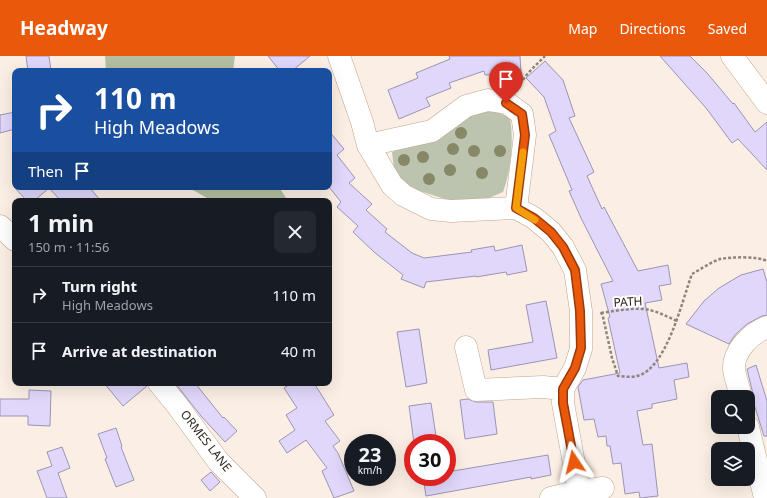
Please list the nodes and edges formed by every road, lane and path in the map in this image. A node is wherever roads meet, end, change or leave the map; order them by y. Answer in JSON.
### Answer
{"nodes":[{"id":1,"x":339,"y":56,"type":"edge"},
{"id":2,"x":545,"y":56,"type":"edge"},
{"id":3,"x":732,"y":56,"type":"edge"},
{"id":4,"x":528,"y":73,"type":"dead end"},
{"id":5,"x":767,"y":103,"type":"edge"},
{"id":6,"x":368,"y":145,"type":"junction"},
{"id":7,"x":516,"y":208,"type":"junction"},
{"id":8,"x":0,"y":226,"type":"edge"},
{"id":9,"x":12,"y":237,"type":"edge"},
{"id":10,"x":767,"y":261,"type":"edge"},
{"id":11,"x":578,"y":294,"type":"junction"},
{"id":12,"x":601,"y":313,"type":"junction"},
{"id":13,"x":677,"y":321,"type":"junction"},
{"id":14,"x":763,"y":334,"type":"edge"},
{"id":15,"x":466,"y":347,"type":"dead end"},
{"id":16,"x":161,"y":386,"type":"edge"},
{"id":17,"x":553,"y":388,"type":"junction"},
{"id":18,"x":739,"y":390,"type":"edge"},
{"id":19,"x":750,"y":434,"type":"edge"},
{"id":20,"x":603,"y":488,"type":"dead end"},
{"id":21,"x":579,"y":491,"type":"junction"},
{"id":22,"x":255,"y":498,"type":"edge"},
{"id":23,"x":551,"y":498,"type":"edge"},
{"id":24,"x":765,"y":498,"type":"edge"}],
"edges":[{"from":1,"to":6,"type":"street"},
{"from":2,"to":4,"type":"path"},
{"from":3,"to":5,"type":"street"},
{"from":6,"to":7,"type":"street"},
{"from":6,"to":7,"type":"street"},
{"from":7,"to":11,"type":"street"},
{"from":8,"to":9,"type":"street"},
{"from":10,"to":13,"type":"path"},
{"from":11,"to":12,"type":"path"},
{"from":11,"to":17,"type":"street"},
{"from":12,"to":13,"type":"path","name":"PATH"},
{"from":12,"to":13,"type":"path"},
{"from":14,"to":18,"type":"street"},
{"from":15,"to":17,"type":"street"},
{"from":16,"to":22,"type":"street","name":"ORMES LANE"},
{"from":17,"to":21,"type":"street"},
{"from":19,"to":24,"type":"street"},
{"from":20,"to":21,"type":"street"},
{"from":21,"to":23,"type":"street"}]}
